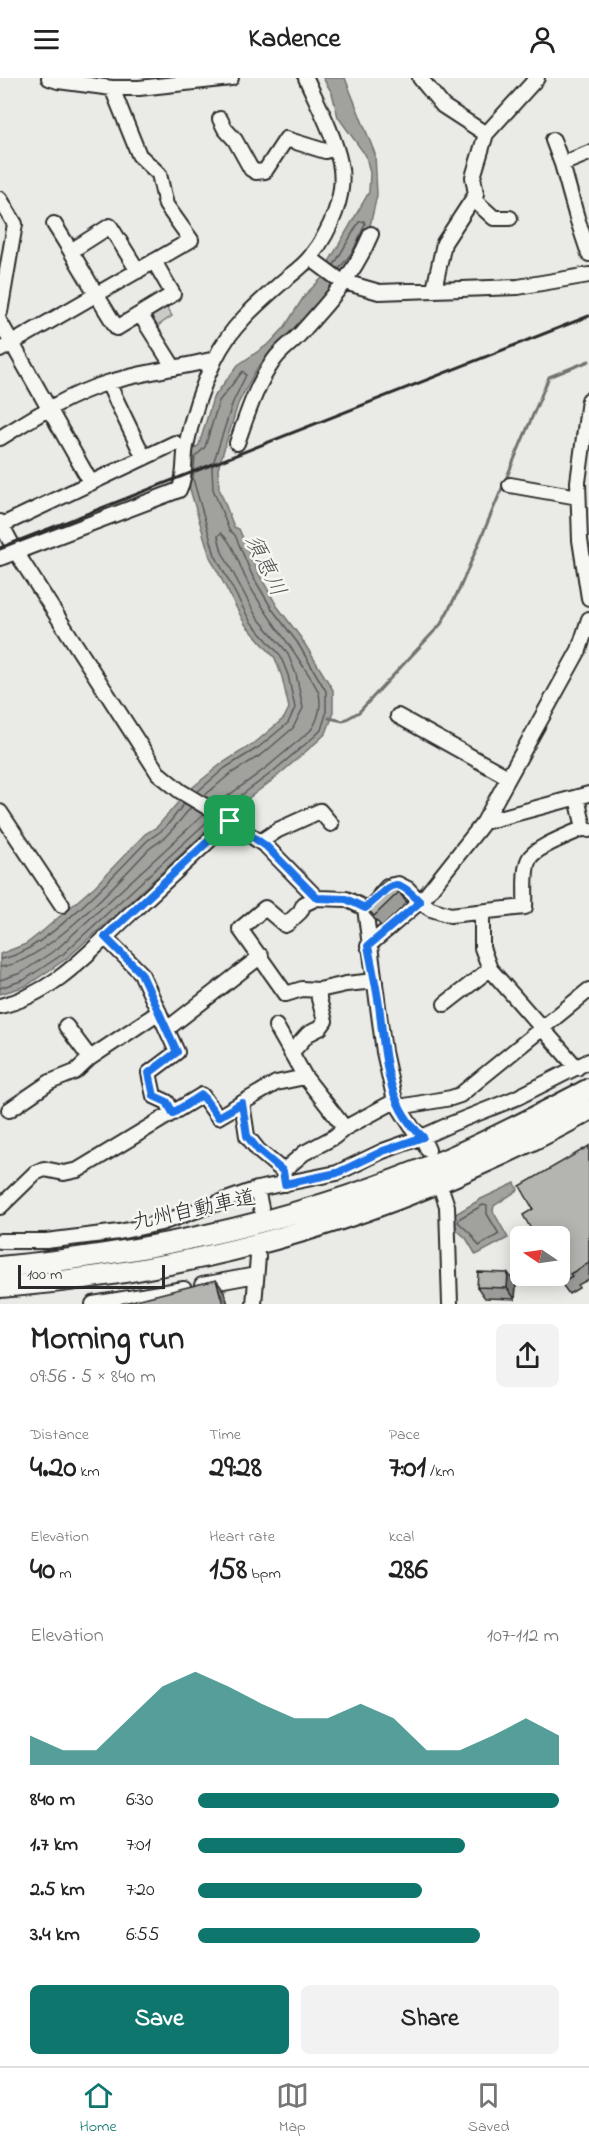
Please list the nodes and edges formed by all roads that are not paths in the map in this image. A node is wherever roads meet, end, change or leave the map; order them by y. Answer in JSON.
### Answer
{"nodes":[{"id":1,"x":49,"y":78,"type":"edge"},
{"id":2,"x":231,"y":78,"type":"edge"},
{"id":3,"x":306,"y":78,"type":"edge"},
{"id":4,"x":420,"y":78,"type":"edge"},
{"id":5,"x":537,"y":78,"type":"edge"},
{"id":6,"x":109,"y":85,"type":"edge"},
{"id":7,"x":220,"y":119,"type":"dead end"},
{"id":8,"x":486,"y":134,"type":"junction"},
{"id":9,"x":553,"y":140,"type":"dead end"},
{"id":10,"x":336,"y":148,"type":"junction"},
{"id":11,"x":589,"y":153,"type":"edge"},
{"id":12,"x":562,"y":164,"type":"junction"},
{"id":13,"x":473,"y":198,"type":"junction"},
{"id":14,"x":0,"y":199,"type":"edge"},
{"id":15,"x":510,"y":218,"type":"dead end"},
{"id":16,"x":54,"y":224,"type":"dead end"},
{"id":17,"x":371,"y":234,"type":"dead end"},
{"id":18,"x":71,"y":250,"type":"junction"},
{"id":19,"x":589,"y":254,"type":"edge"},
{"id":20,"x":313,"y":260,"type":"junction"},
{"id":21,"x":154,"y":261,"type":"junction"},
{"id":22,"x":138,"y":271,"type":"junction"},
{"id":23,"x":589,"y":275,"type":"edge"},
{"id":24,"x":343,"y":282,"type":"junction"},
{"id":25,"x":434,"y":290,"type":"junction"},
{"id":26,"x":2,"y":291,"type":"edge"},
{"id":27,"x":95,"y":295,"type":"junction"},
{"id":28,"x":0,"y":312,"type":"edge"},
{"id":29,"x":140,"y":314,"type":"junction"},
{"id":30,"x":0,"y":322,"type":"edge"},
{"id":31,"x":13,"y":343,"type":"junction"},
{"id":32,"x":0,"y":350,"type":"edge"},
{"id":33,"x":215,"y":359,"type":"junction"},
{"id":34,"x":174,"y":368,"type":"junction"},
{"id":35,"x":108,"y":383,"type":"junction"},
{"id":36,"x":589,"y":400,"type":"edge"},
{"id":37,"x":48,"y":409,"type":"junction"},
{"id":38,"x":0,"y":438,"type":"edge"},
{"id":39,"x":237,"y":443,"type":"dead end"},
{"id":40,"x":180,"y":447,"type":"junction"},
{"id":41,"x":586,"y":449,"type":"edge"},
{"id":42,"x":144,"y":458,"type":"junction"},
{"id":43,"x":91,"y":483,"type":"junction"},
{"id":44,"x":510,"y":485,"type":"dead end"},
{"id":45,"x":578,"y":497,"type":"junction"},
{"id":46,"x":1,"y":523,"type":"edge"},
{"id":47,"x":16,"y":552,"type":"junction"},
{"id":48,"x":0,"y":558,"type":"edge"},
{"id":49,"x":589,"y":598,"type":"edge"},
{"id":50,"x":589,"y":619,"type":"edge"},
{"id":51,"x":398,"y":716,"type":"dead end"},
{"id":52,"x":508,"y":777,"type":"junction"},
{"id":53,"x":583,"y":796,"type":"edge"},
{"id":54,"x":0,"y":812,"type":"edge"},
{"id":55,"x":227,"y":820,"type":"junction"},
{"id":56,"x":484,"y":822,"type":"junction"},
{"id":57,"x":331,"y":824,"type":"dead end"},
{"id":58,"x":586,"y":829,"type":"edge"},
{"id":59,"x":260,"y":842,"type":"junction"},
{"id":60,"x":317,"y":898,"type":"junction"},
{"id":61,"x":420,"y":902,"type":"junction"},
{"id":62,"x":62,"y":905,"type":"dead end"},
{"id":63,"x":365,"y":908,"type":"junction"},
{"id":64,"x":482,"y":912,"type":"junction"},
{"id":65,"x":105,"y":937,"type":"junction"},
{"id":66,"x":368,"y":946,"type":"junction"},
{"id":67,"x":261,"y":956,"type":"junction"},
{"id":68,"x":490,"y":969,"type":"junction"},
{"id":69,"x":375,"y":981,"type":"junction"},
{"id":70,"x":319,"y":990,"type":"junction"},
{"id":71,"x":589,"y":990,"type":"edge"},
{"id":72,"x":445,"y":1004,"type":"dead end"},
{"id":73,"x":0,"y":1006,"type":"edge"},
{"id":74,"x":159,"y":1012,"type":"junction"},
{"id":75,"x":66,"y":1026,"type":"dead end"},
{"id":76,"x":276,"y":1026,"type":"dead end"},
{"id":77,"x":541,"y":1028,"type":"junction"},
{"id":78,"x":167,"y":1029,"type":"junction"},
{"id":79,"x":291,"y":1053,"type":"junction"},
{"id":80,"x":90,"y":1058,"type":"junction"},
{"id":81,"x":583,"y":1064,"type":"edge"},
{"id":82,"x":305,"y":1077,"type":"junction"},
{"id":83,"x":589,"y":1089,"type":"edge"},
{"id":84,"x":242,"y":1103,"type":"junction"},
{"id":85,"x":397,"y":1104,"type":"junction"},
{"id":86,"x":9,"y":1110,"type":"dead end"},
{"id":87,"x":589,"y":1110,"type":"edge"},
{"id":88,"x":173,"y":1113,"type":"junction"},
{"id":89,"x":345,"y":1128,"type":"junction"},
{"id":90,"x":425,"y":1144,"type":"junction"},
{"id":91,"x":284,"y":1178,"type":"junction"},
{"id":92,"x":257,"y":1189,"type":"junction"},
{"id":93,"x":443,"y":1194,"type":"dead end"},
{"id":94,"x":0,"y":1207,"type":"edge"},
{"id":95,"x":261,"y":1208,"type":"dead end"},
{"id":96,"x":0,"y":1241,"type":"edge"},
{"id":97,"x":258,"y":1257,"type":"dead end"},
{"id":98,"x":0,"y":1267,"type":"edge"},
{"id":99,"x":256,"y":1275,"type":"junction"},
{"id":100,"x":0,"y":1287,"type":"edge"},
{"id":101,"x":93,"y":1304,"type":"edge"},
{"id":102,"x":254,"y":1304,"type":"edge"},
{"id":103,"x":450,"y":1304,"type":"edge"}],
"edges":[{"from":1,"to":6,"type":"street"},
{"from":2,"to":6,"type":"street"},
{"from":3,"to":10,"type":"street"},
{"from":4,"to":8,"type":"street"},
{"from":5,"to":8,"type":"street"},
{"from":6,"to":21,"type":"street"},
{"from":7,"to":10,"type":"street"},
{"from":8,"to":13,"type":"street"},
{"from":9,"to":12,"type":"street"},
{"from":10,"to":20,"type":"street"},
{"from":11,"to":12,"type":"street"},
{"from":12,"to":19,"type":"street"},
{"from":13,"to":15,"type":"street"},
{"from":13,"to":25,"type":"street"},
{"from":14,"to":26,"type":"street"},
{"from":16,"to":18,"type":"street"},
{"from":17,"to":24,"type":"street"},
{"from":18,"to":22,"type":"street"},
{"from":18,"to":27,"type":"street"},
{"from":20,"to":24,"type":"street"},
{"from":20,"to":33,"type":"street"},
{"from":21,"to":22,"type":"street"},
{"from":21,"to":29,"type":"street"},
{"from":22,"to":27,"type":"street"},
{"from":23,"to":25,"type":"street"},
{"from":24,"to":25,"type":"street"},
{"from":24,"to":39,"type":"street"},
{"from":26,"to":28,"type":"street"},
{"from":27,"to":29,"type":"street"},
{"from":27,"to":31,"type":"street"},
{"from":29,"to":34,"type":"street"},
{"from":30,"to":31,"type":"street"},
{"from":31,"to":32,"type":"street"},
{"from":31,"to":37,"type":"street"},
{"from":33,"to":34,"type":"street"},
{"from":33,"to":40,"type":"street"},
{"from":34,"to":35,"type":"street"},
{"from":35,"to":37,"type":"street"},
{"from":35,"to":42,"type":"street"},
{"from":36,"to":41,"type":"street"},
{"from":37,"to":38,"type":"street"},
{"from":37,"to":43,"type":"street"},
{"from":40,"to":42,"type":"street"},
{"from":40,"to":47,"type":"street"},
{"from":41,"to":45,"type":"street"},
{"from":42,"to":43,"type":"street"},
{"from":43,"to":46,"type":"street"},
{"from":44,"to":45,"type":"street"},
{"from":45,"to":49,"type":"street"},
{"from":46,"to":47,"type":"street"},
{"from":47,"to":48,"type":"street"},
{"from":47,"to":55,"type":"street"},
{"from":50,"to":52,"type":"street"},
{"from":51,"to":52,"type":"street"},
{"from":52,"to":56,"type":"street"},
{"from":53,"to":56,"type":"street"},
{"from":53,"to":58,"type":"street"},
{"from":54,"to":62,"type":"street"},
{"from":55,"to":59,"type":"street"},
{"from":55,"to":65,"type":"street"},
{"from":56,"to":61,"type":"street"},
{"from":57,"to":59,"type":"street"},
{"from":58,"to":64,"type":"street"},
{"from":59,"to":60,"type":"street"},
{"from":60,"to":63,"type":"street"},
{"from":60,"to":67,"type":"street"},
{"from":61,"to":63,"type":"street"},
{"from":61,"to":64,"type":"street"},
{"from":61,"to":66,"type":"street"},
{"from":63,"to":66,"type":"street"},
{"from":64,"to":68,"type":"street"},
{"from":65,"to":73,"type":"street"},
{"from":65,"to":74,"type":"street"},
{"from":66,"to":69,"type":"street"},
{"from":67,"to":70,"type":"street"},
{"from":67,"to":78,"type":"street"},
{"from":68,"to":72,"type":"street"},
{"from":68,"to":77,"type":"street"},
{"from":69,"to":70,"type":"street"},
{"from":69,"to":85,"type":"street"},
{"from":70,"to":79,"type":"street"},
{"from":71,"to":77,"type":"street"},
{"from":74,"to":78,"type":"street"},
{"from":74,"to":80,"type":"street"},
{"from":75,"to":80,"type":"street"},
{"from":76,"to":79,"type":"street"},
{"from":77,"to":81,"type":"street"},
{"from":77,"to":85,"type":"street"},
{"from":78,"to":88,"type":"street"},
{"from":79,"to":82,"type":"street"},
{"from":80,"to":86,"type":"street"},
{"from":81,"to":90,"type":"street"},
{"from":82,"to":84,"type":"street"},
{"from":82,"to":89,"type":"street"},
{"from":83,"to":98,"type":"highway","name":"九州自動車道"},
{"from":84,"to":88,"type":"street"},
{"from":84,"to":91,"type":"street"},
{"from":85,"to":89,"type":"street"},
{"from":85,"to":90,"type":"street"},
{"from":87,"to":100,"type":"highway"},
{"from":88,"to":94,"type":"street"},
{"from":89,"to":91,"type":"street"},
{"from":90,"to":91,"type":"street"},
{"from":91,"to":92,"type":"street"},
{"from":92,"to":95,"type":"street"},
{"from":92,"to":96,"type":"street"},
{"from":93,"to":103,"type":"street"},
{"from":97,"to":99,"type":"street"},
{"from":99,"to":101,"type":"street"},
{"from":99,"to":102,"type":"street"}]}
